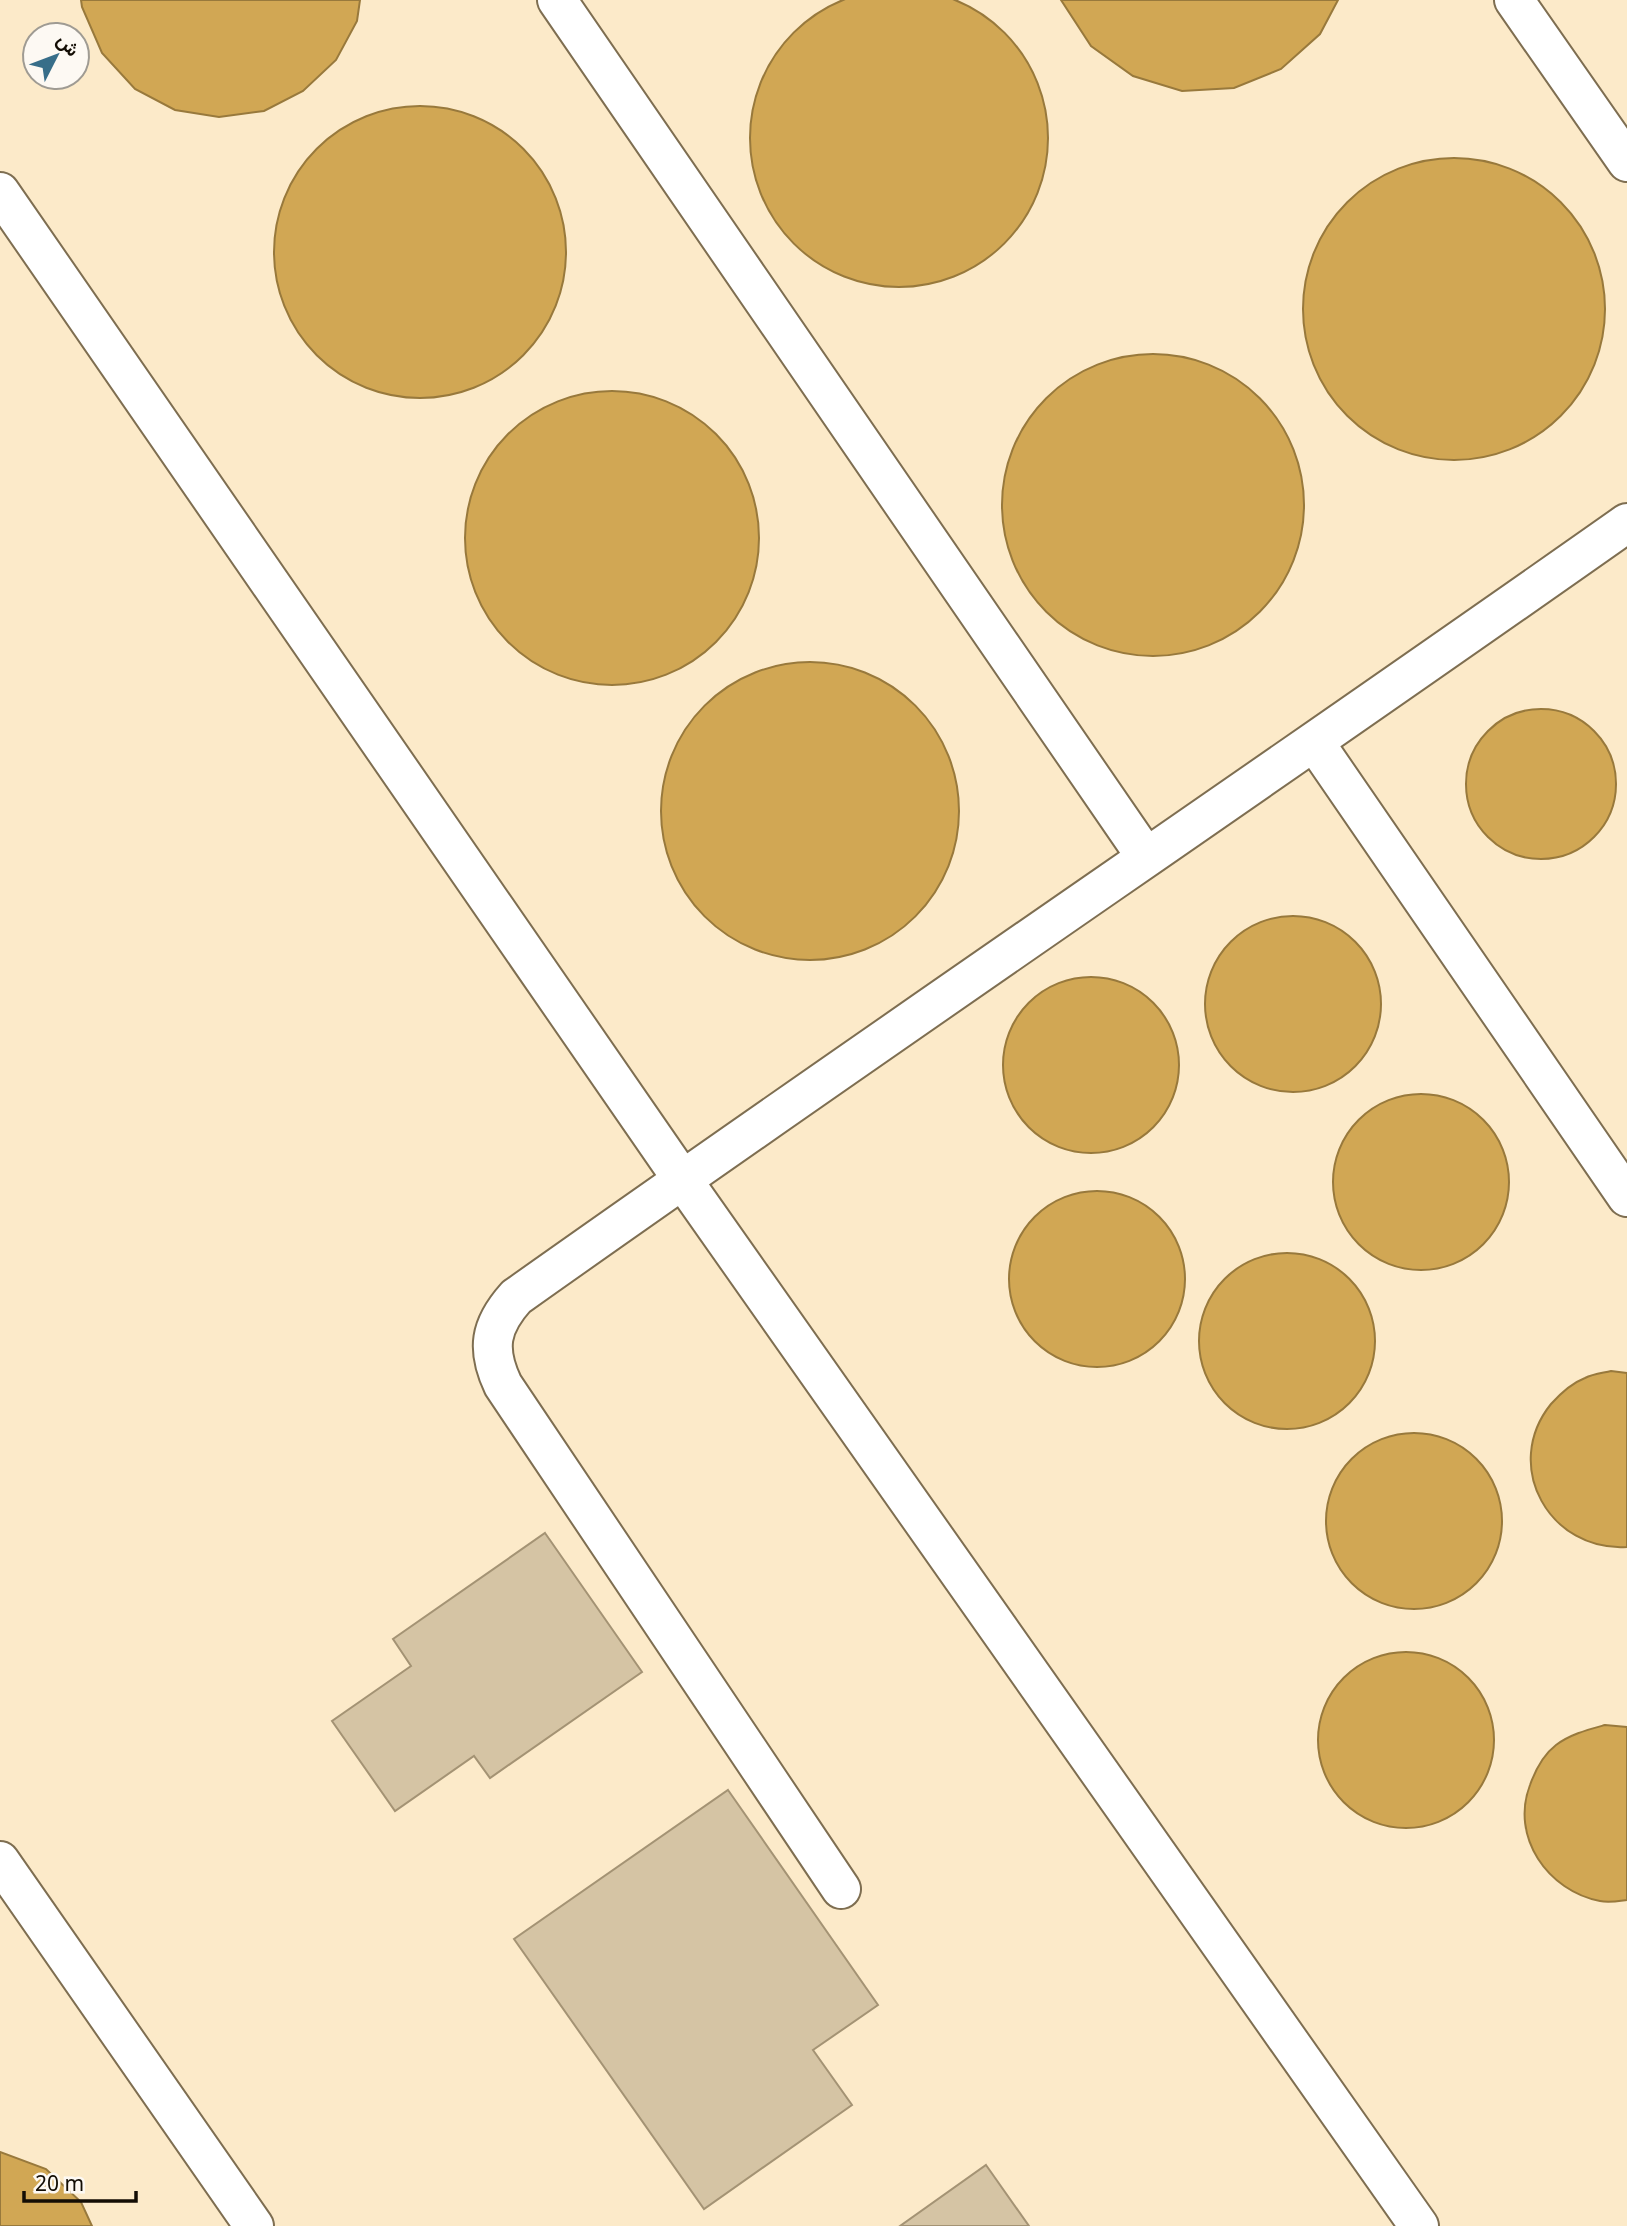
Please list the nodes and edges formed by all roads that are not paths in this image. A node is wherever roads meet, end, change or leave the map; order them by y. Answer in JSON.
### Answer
{"nodes":[{"id":1,"x":557,"y":0,"type":"edge"},
{"id":2,"x":1514,"y":0,"type":"edge"},
{"id":3,"x":1627,"y":162,"type":"edge"},
{"id":4,"x":0,"y":192,"type":"edge"},
{"id":5,"x":1627,"y":523,"type":"edge"},
{"id":6,"x":1315,"y":743,"type":"junction"},
{"id":7,"x":1146,"y":857,"type":"junction"},
{"id":8,"x":682,"y":1179,"type":"junction"},
{"id":9,"x":1627,"y":1197,"type":"edge"},
{"id":10,"x":0,"y":1861,"type":"edge"},
{"id":11,"x":841,"y":1889,"type":"dead end"},
{"id":12,"x":254,"y":2226,"type":"edge"},
{"id":13,"x":1419,"y":2226,"type":"edge"}],
"edges":[{"from":1,"to":7,"type":"lane"},
{"from":2,"to":3,"type":"lane"},
{"from":4,"to":8,"type":"lane"},
{"from":5,"to":6,"type":"lane"},
{"from":6,"to":7,"type":"lane"},
{"from":6,"to":9,"type":"lane"},
{"from":7,"to":8,"type":"lane"},
{"from":8,"to":11,"type":"lane"},
{"from":8,"to":13,"type":"lane"},
{"from":10,"to":12,"type":"lane"}]}
